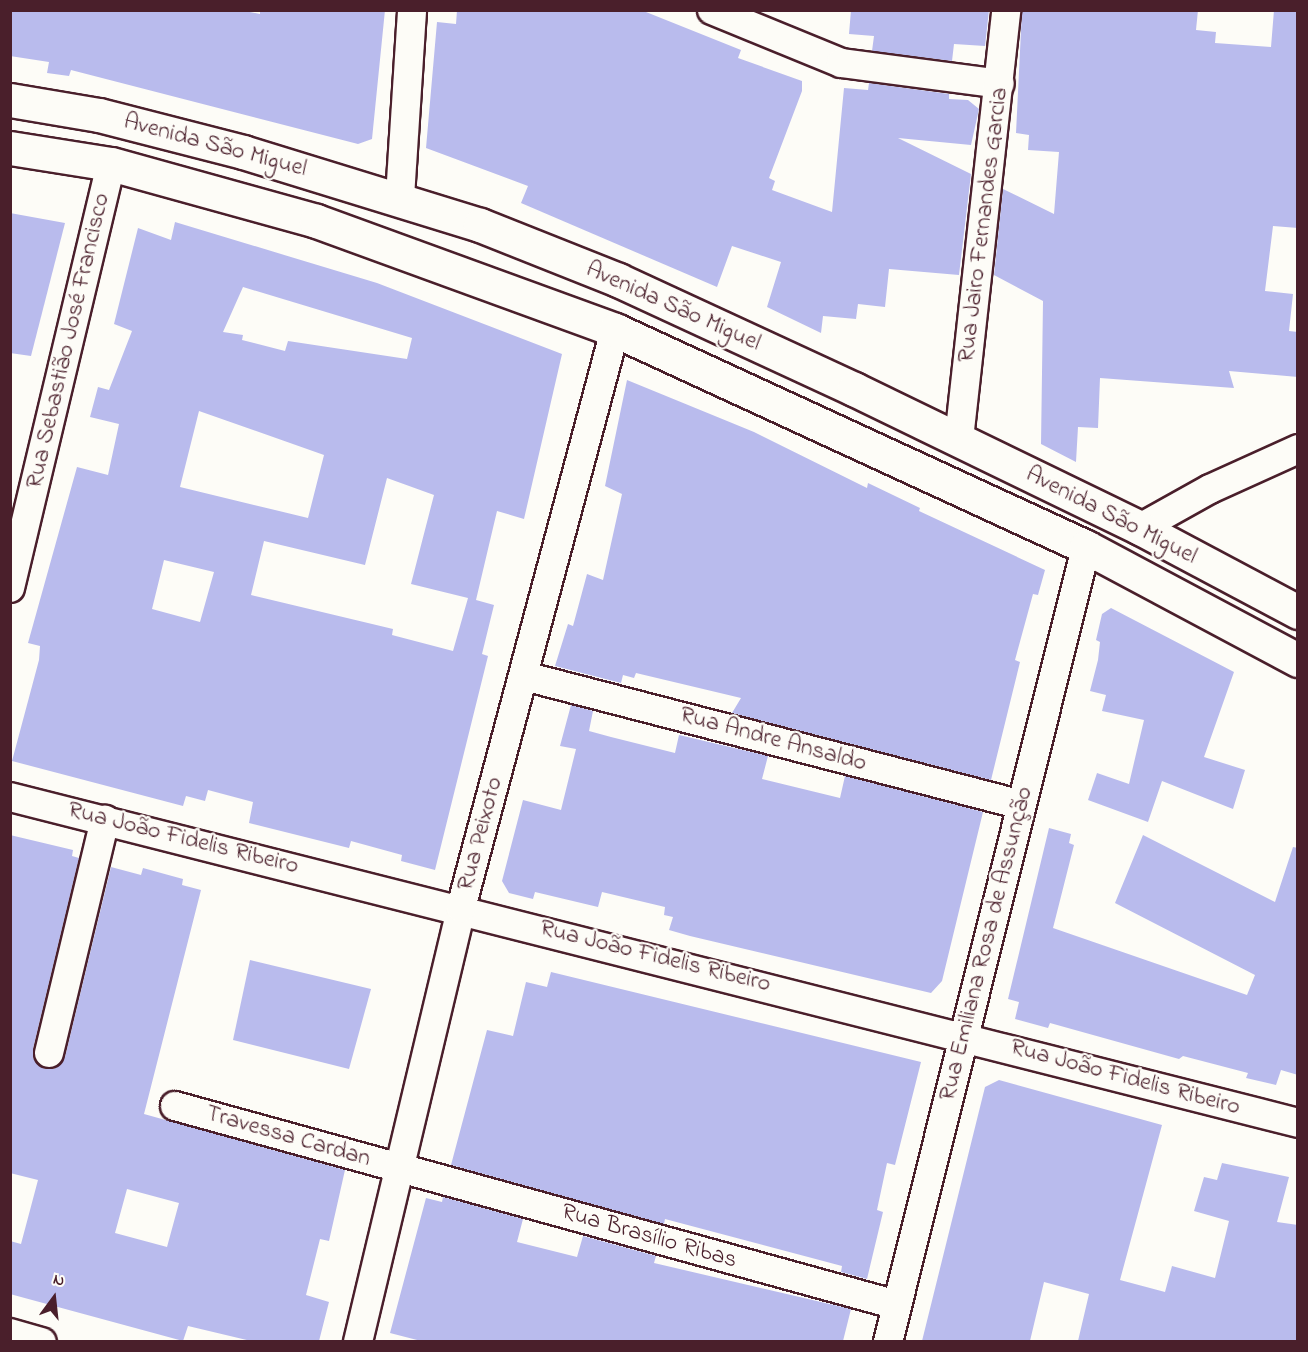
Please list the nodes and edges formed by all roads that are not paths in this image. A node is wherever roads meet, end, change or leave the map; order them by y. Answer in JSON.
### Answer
{"nodes":[{"id":1,"x":412,"y":10,"type":"edge"},
{"id":2,"x":1006,"y":10,"type":"edge"},
{"id":3,"x":713,"y":11,"type":"edge"},
{"id":4,"x":1000,"y":84,"type":"junction"},
{"id":5,"x":10,"y":100,"type":"edge"},
{"id":6,"x":10,"y":148,"type":"edge"},
{"id":7,"x":111,"y":164,"type":"junction"},
{"id":8,"x":399,"y":197,"type":"junction"},
{"id":9,"x":615,"y":330,"type":"junction"},
{"id":10,"x":958,"y":440,"type":"junction"},
{"id":11,"x":1298,"y":449,"type":"edge"},
{"id":12,"x":1140,"y":528,"type":"junction"},
{"id":13,"x":1086,"y":548,"type":"junction"},
{"id":14,"x":15,"y":550,"type":"edge"},
{"id":15,"x":10,"y":588,"type":"edge"},
{"id":16,"x":1298,"y":612,"type":"edge"},
{"id":17,"x":1298,"y":660,"type":"edge"},
{"id":18,"x":524,"y":676,"type":"junction"},
{"id":19,"x":10,"y":797,"type":"edge"},
{"id":20,"x":1022,"y":805,"type":"junction"},
{"id":21,"x":105,"y":820,"type":"junction"},
{"id":22,"x":462,"y":908,"type":"junction"},
{"id":23,"x":964,"y":1036,"type":"junction"},
{"id":24,"x":49,"y":1053,"type":"dead end"},
{"id":25,"x":176,"y":1106,"type":"dead end"},
{"id":26,"x":1298,"y":1123,"type":"edge"},
{"id":27,"x":401,"y":1168,"type":"junction"},
{"id":28,"x":897,"y":1305,"type":"junction"},
{"id":29,"x":10,"y":1333,"type":"edge"},
{"id":30,"x":42,"y":1341,"type":"edge"},
{"id":31,"x":358,"y":1341,"type":"edge"},
{"id":32,"x":888,"y":1341,"type":"edge"}],
"edges":[{"from":1,"to":8,"type":"street"},
{"from":2,"to":4,"type":"street","name":"Rua Jairo Fernandes Garcia"},
{"from":3,"to":4,"type":"street"},
{"from":4,"to":10,"type":"street","name":"Rua Jairo Fernandes Garcia"},
{"from":5,"to":8,"type":"main road","name":"Avenida São Miguel"},
{"from":6,"to":7,"type":"main road","name":"Avenida São Miguel"},
{"from":7,"to":9,"type":"main road","name":"Avenida São Miguel"},
{"from":7,"to":14,"type":"street","name":"Rua Sebastião José Francisco"},
{"from":8,"to":10,"type":"main road","name":"Avenida São Miguel"},
{"from":9,"to":13,"type":"main road","name":"Avenida São Miguel"},
{"from":9,"to":18,"type":"street","name":"Rua Peixoto"},
{"from":10,"to":12,"type":"main road","name":"Avenida São Miguel"},
{"from":11,"to":12,"type":"street"},
{"from":12,"to":16,"type":"main road","name":"Avenida São Miguel"},
{"from":13,"to":17,"type":"main road","name":"Avenida São Miguel"},
{"from":13,"to":20,"type":"street","name":"Rua Emiliana Rosa de Assunção"},
{"from":14,"to":15,"type":"street","name":"Rua Sebastião José Francisco"},
{"from":18,"to":20,"type":"street","name":"Rua Andre Ansaldo"},
{"from":18,"to":22,"type":"street","name":"Rua Peixoto"},
{"from":19,"to":21,"type":"street","name":"Rua João Fidelis Ribeiro"},
{"from":20,"to":23,"type":"street","name":"Rua Emiliana Rosa de Assunção"},
{"from":21,"to":22,"type":"street","name":"Rua João Fidelis Ribeiro"},
{"from":21,"to":24,"type":"street"},
{"from":22,"to":23,"type":"street","name":"Rua João Fidelis Ribeiro"},
{"from":22,"to":27,"type":"street","name":"Rua Peixoto"},
{"from":23,"to":26,"type":"street","name":"Rua João Fidelis Ribeiro"},
{"from":23,"to":28,"type":"street","name":"Rua Emiliana Rosa de Assunção"},
{"from":25,"to":27,"type":"street","name":"Travessa Cardan"},
{"from":27,"to":28,"type":"street","name":"Rua Brasílio Ribas"},
{"from":27,"to":31,"type":"street","name":"Rua Peixoto"},
{"from":28,"to":32,"type":"street","name":"Rua Emiliana Rosa de Assunção"},
{"from":29,"to":30,"type":"street"}]}
